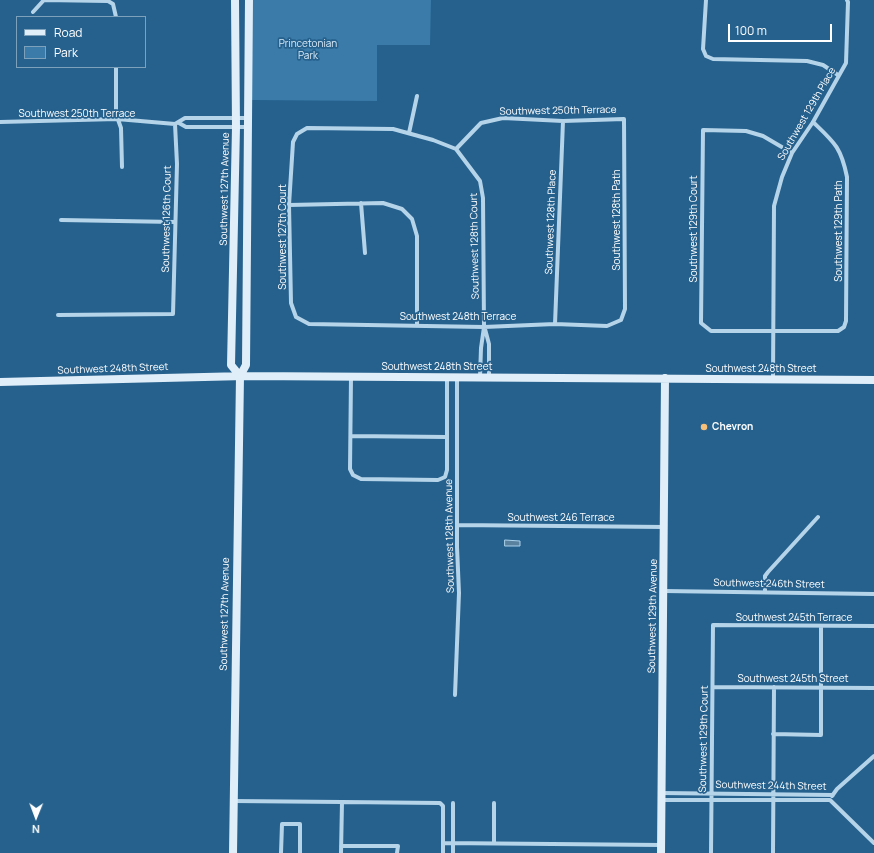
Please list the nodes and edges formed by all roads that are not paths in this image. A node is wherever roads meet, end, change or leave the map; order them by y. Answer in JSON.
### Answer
{"nodes":[{"id":1,"x":236,"y":0,"type":"edge"},
{"id":2,"x":249,"y":0,"type":"edge"},
{"id":3,"x":706,"y":0,"type":"edge"},
{"id":4,"x":847,"y":0,"type":"edge"},
{"id":5,"x":33,"y":12,"type":"dead end"},
{"id":6,"x":116,"y":16,"type":"edge"},
{"id":7,"x":236,"y":17,"type":"junction"},
{"id":8,"x":249,"y":17,"type":"junction"},
{"id":9,"x":116,"y":68,"type":"edge"},
{"id":10,"x":838,"y":75,"type":"junction"},
{"id":11,"x":417,"y":96,"type":"dead end"},
{"id":12,"x":236,"y":118,"type":"junction"},
{"id":13,"x":248,"y":118,"type":"junction"},
{"id":14,"x":117,"y":119,"type":"junction"},
{"id":15,"x":624,"y":119,"type":"joint"},
{"id":16,"x":563,"y":121,"type":"junction"},
{"id":17,"x":0,"y":122,"type":"edge"},
{"id":18,"x":813,"y":122,"type":"junction"},
{"id":19,"x":177,"y":124,"type":"junction"},
{"id":20,"x":236,"y":127,"type":"junction"},
{"id":21,"x":248,"y":127,"type":"junction"},
{"id":22,"x":409,"y":134,"type":"junction"},
{"id":23,"x":456,"y":149,"type":"junction"},
{"id":24,"x":792,"y":153,"type":"junction"},
{"id":25,"x":122,"y":167,"type":"dead end"},
{"id":26,"x":361,"y":202,"type":"junction"},
{"id":27,"x":289,"y":205,"type":"junction"},
{"id":28,"x":61,"y":220,"type":"dead end"},
{"id":29,"x":176,"y":222,"type":"junction"},
{"id":30,"x":365,"y":253,"type":"dead end"},
{"id":31,"x":58,"y":315,"type":"dead end"},
{"id":32,"x":296,"y":317,"type":"joint"},
{"id":33,"x":621,"y":320,"type":"joint"},
{"id":34,"x":555,"y":324,"type":"junction"},
{"id":35,"x":417,"y":325,"type":"junction"},
{"id":36,"x":484,"y":327,"type":"junction"},
{"id":37,"x":773,"y":331,"type":"junction"},
{"id":38,"x":240,"y":376,"type":"junction"},
{"id":39,"x":447,"y":376,"type":"junction"},
{"id":40,"x":351,"y":377,"type":"junction"},
{"id":41,"x":457,"y":377,"type":"junction"},
{"id":42,"x":480,"y":377,"type":"junction"},
{"id":43,"x":489,"y":377,"type":"junction"},
{"id":44,"x":665,"y":378,"type":"junction"},
{"id":45,"x":773,"y":379,"type":"junction"},
{"id":46,"x":874,"y":380,"type":"edge"},
{"id":47,"x":0,"y":382,"type":"edge"},
{"id":48,"x":351,"y":436,"type":"junction"},
{"id":49,"x":446,"y":437,"type":"junction"},
{"id":50,"x":818,"y":517,"type":"dead end"},
{"id":51,"x":457,"y":525,"type":"junction"},
{"id":52,"x":664,"y":527,"type":"junction"},
{"id":53,"x":664,"y":591,"type":"junction"},
{"id":54,"x":765,"y":592,"type":"junction"},
{"id":55,"x":874,"y":594,"type":"edge"},
{"id":56,"x":713,"y":625,"type":"joint"},
{"id":57,"x":821,"y":626,"type":"junction"},
{"id":58,"x":874,"y":626,"type":"edge"},
{"id":59,"x":713,"y":687,"type":"junction"},
{"id":60,"x":774,"y":687,"type":"junction"},
{"id":61,"x":822,"y":688,"type":"junction"},
{"id":62,"x":874,"y":688,"type":"edge"},
{"id":63,"x":455,"y":695,"type":"dead end"},
{"id":64,"x":773,"y":734,"type":"junction"},
{"id":65,"x":874,"y":756,"type":"edge"},
{"id":66,"x":711,"y":794,"type":"junction"},
{"id":67,"x":773,"y":794,"type":"junction"},
{"id":68,"x":833,"y":795,"type":"junction"},
{"id":69,"x":662,"y":797,"type":"junction"},
{"id":70,"x":711,"y":800,"type":"junction"},
{"id":71,"x":773,"y":800,"type":"junction"},
{"id":72,"x":830,"y":800,"type":"junction"},
{"id":73,"x":233,"y":801,"type":"junction"},
{"id":74,"x":342,"y":802,"type":"junction"},
{"id":75,"x":453,"y":803,"type":"dead end"},
{"id":76,"x":494,"y":803,"type":"dead end"},
{"id":77,"x":443,"y":843,"type":"junction"},
{"id":78,"x":453,"y":843,"type":"junction"},
{"id":79,"x":494,"y":843,"type":"junction"},
{"id":80,"x":874,"y":843,"type":"edge"},
{"id":81,"x":341,"y":846,"type":"junction"},
{"id":82,"x":661,"y":849,"type":"edge"},
{"id":83,"x":233,"y":853,"type":"edge"},
{"id":84,"x":281,"y":853,"type":"edge"},
{"id":85,"x":300,"y":853,"type":"edge"},
{"id":86,"x":341,"y":853,"type":"edge"},
{"id":87,"x":397,"y":853,"type":"edge"},
{"id":88,"x":443,"y":853,"type":"edge"},
{"id":89,"x":453,"y":853,"type":"edge"},
{"id":90,"x":711,"y":853,"type":"edge"},
{"id":91,"x":773,"y":853,"type":"edge"}],
"edges":[{"from":1,"to":7,"type":"street","name":"Southwest 127th Avenue"},
{"from":2,"to":8,"type":"street","name":"Southwest 127th Avenue"},
{"from":3,"to":10,"type":"street"},
{"from":4,"to":10,"type":"street","name":"Southwest 129th Place"},
{"from":5,"to":6,"type":"street"},
{"from":7,"to":8,"type":"street"},
{"from":7,"to":12,"type":"street","name":"Southwest 127th Avenue"},
{"from":8,"to":13,"type":"street","name":"Southwest 127th Avenue"},
{"from":9,"to":14,"type":"street"},
{"from":10,"to":18,"type":"street","name":"Southwest 129th Place"},
{"from":11,"to":22,"type":"street"},
{"from":12,"to":13,"type":"street","name":"Southwest 250th Terrace"},
{"from":12,"to":19,"type":"street","name":"Southwest 250th Terrace"},
{"from":12,"to":20,"type":"street","name":"Southwest 127th Avenue"},
{"from":13,"to":21,"type":"street","name":"Southwest 127th Avenue"},
{"from":14,"to":17,"type":"street","name":"Southwest 250th Terrace"},
{"from":14,"to":19,"type":"street","name":"Southwest 250th Terrace"},
{"from":14,"to":25,"type":"street"},
{"from":15,"to":16,"type":"street","name":"Southwest 250th Terrace"},
{"from":15,"to":33,"type":"street","name":"Southwest 128th Path"},
{"from":16,"to":23,"type":"street","name":"Southwest 250th Terrace"},
{"from":16,"to":34,"type":"street","name":"Southwest 128th Place"},
{"from":18,"to":24,"type":"street","name":"Southwest 129th Place"},
{"from":18,"to":37,"type":"street","name":"Southwest 129th Path"},
{"from":19,"to":20,"type":"street","name":"Southwest 250th Terrace"},
{"from":19,"to":29,"type":"street","name":"Southwest 126th Court"},
{"from":20,"to":21,"type":"street","name":"Southwest 250th Terrace"},
{"from":20,"to":38,"type":"street","name":"Southwest 127th Avenue"},
{"from":21,"to":38,"type":"street","name":"Southwest 127th Avenue"},
{"from":22,"to":23,"type":"street"},
{"from":22,"to":27,"type":"street","name":"Southwest 127th Court"},
{"from":23,"to":36,"type":"street","name":"Southwest 128th Court"},
{"from":24,"to":37,"type":"street","name":"Southwest 129th Place"},
{"from":24,"to":37,"type":"street","name":"Southwest 129th Court"},
{"from":26,"to":27,"type":"street"},
{"from":26,"to":30,"type":"street"},
{"from":26,"to":35,"type":"street"},
{"from":27,"to":32,"type":"street","name":"Southwest 127th Court"},
{"from":28,"to":29,"type":"street"},
{"from":29,"to":31,"type":"street","name":"Southwest 126th Court"},
{"from":32,"to":35,"type":"street","name":"Southwest 248th Terrace"},
{"from":33,"to":34,"type":"street","name":"Southwest 248th Terrace"},
{"from":34,"to":36,"type":"street","name":"Southwest 248th Terrace"},
{"from":35,"to":36,"type":"street","name":"Southwest 248th Terrace"},
{"from":36,"to":42,"type":"street","name":"Southwest 128th Court"},
{"from":36,"to":43,"type":"street","name":"Southwest 128th Court"},
{"from":37,"to":45,"type":"street","name":"Southwest 129th Place"},
{"from":38,"to":40,"type":"street","name":"Southwest 248th Street"},
{"from":38,"to":47,"type":"street","name":"Southwest 248th Street"},
{"from":38,"to":73,"type":"street","name":"Southwest 127th Avenue"},
{"from":39,"to":40,"type":"street","name":"Southwest 248th Street"},
{"from":39,"to":41,"type":"street","name":"Southwest 248th Street"},
{"from":39,"to":49,"type":"street"},
{"from":40,"to":48,"type":"street"},
{"from":41,"to":42,"type":"street","name":"Southwest 248th Street"},
{"from":41,"to":51,"type":"street","name":"Southwest 128th Avenue"},
{"from":42,"to":43,"type":"street","name":"Southwest 248th Street"},
{"from":43,"to":44,"type":"street","name":"Southwest 248th Street"},
{"from":44,"to":45,"type":"street","name":"Southwest 248th Street"},
{"from":44,"to":52,"type":"street","name":"Southwest 129th Avenue"},
{"from":45,"to":46,"type":"street","name":"Southwest 248th Street"},
{"from":48,"to":49,"type":"street"},
{"from":48,"to":49,"type":"street"},
{"from":50,"to":54,"type":"street"},
{"from":51,"to":52,"type":"street","name":"Southwest 246 Terrace"},
{"from":51,"to":63,"type":"street","name":"Southwest 128th Avenue"},
{"from":52,"to":53,"type":"street","name":"Southwest 129th Avenue"},
{"from":53,"to":54,"type":"street","name":"Southwest 246th Street"},
{"from":53,"to":69,"type":"street","name":"Southwest 129th Avenue"},
{"from":54,"to":55,"type":"street","name":"Southwest 246th Street"},
{"from":56,"to":57,"type":"street","name":"Southwest 245th Terrace"},
{"from":56,"to":59,"type":"street","name":"Southwest 129th Court"},
{"from":57,"to":58,"type":"street","name":"Southwest 245th Terrace"},
{"from":57,"to":61,"type":"street"},
{"from":59,"to":60,"type":"street","name":"Southwest 245th Street"},
{"from":59,"to":66,"type":"street","name":"Southwest 129th Court"},
{"from":60,"to":61,"type":"street","name":"Southwest 245th Street"},
{"from":60,"to":64,"type":"street"},
{"from":61,"to":62,"type":"street","name":"Southwest 245th Street"},
{"from":61,"to":64,"type":"street"},
{"from":64,"to":67,"type":"street"},
{"from":65,"to":68,"type":"street","name":"Southwest 244th Street"},
{"from":66,"to":67,"type":"street","name":"Southwest 244th Street"},
{"from":66,"to":69,"type":"street","name":"Southwest 244th Street"},
{"from":66,"to":70,"type":"street","name":"Southwest 129th Court"},
{"from":67,"to":68,"type":"street","name":"Southwest 244th Street"},
{"from":67,"to":71,"type":"street"},
{"from":68,"to":72,"type":"street","name":"Southwest 244th Street"},
{"from":69,"to":70,"type":"street","name":"Southwest 244th Street"},
{"from":69,"to":82,"type":"street","name":"Southwest 129th Avenue"},
{"from":70,"to":71,"type":"street","name":"Southwest 244th Street"},
{"from":70,"to":90,"type":"street","name":"Southwest 129th Court"},
{"from":71,"to":72,"type":"street","name":"Southwest 244th Street"},
{"from":71,"to":91,"type":"street"},
{"from":72,"to":80,"type":"street","name":"Southwest 244th Street"},
{"from":73,"to":74,"type":"street"},
{"from":73,"to":83,"type":"street","name":"Southwest 127th Avenue"},
{"from":74,"to":77,"type":"street"},
{"from":74,"to":81,"type":"street"},
{"from":75,"to":78,"type":"street"},
{"from":76,"to":79,"type":"street"},
{"from":77,"to":78,"type":"street"},
{"from":77,"to":88,"type":"street"},
{"from":78,"to":79,"type":"street"},
{"from":78,"to":89,"type":"street"},
{"from":79,"to":82,"type":"street"},
{"from":81,"to":86,"type":"street"},
{"from":81,"to":87,"type":"street"},
{"from":84,"to":85,"type":"street"}]}
